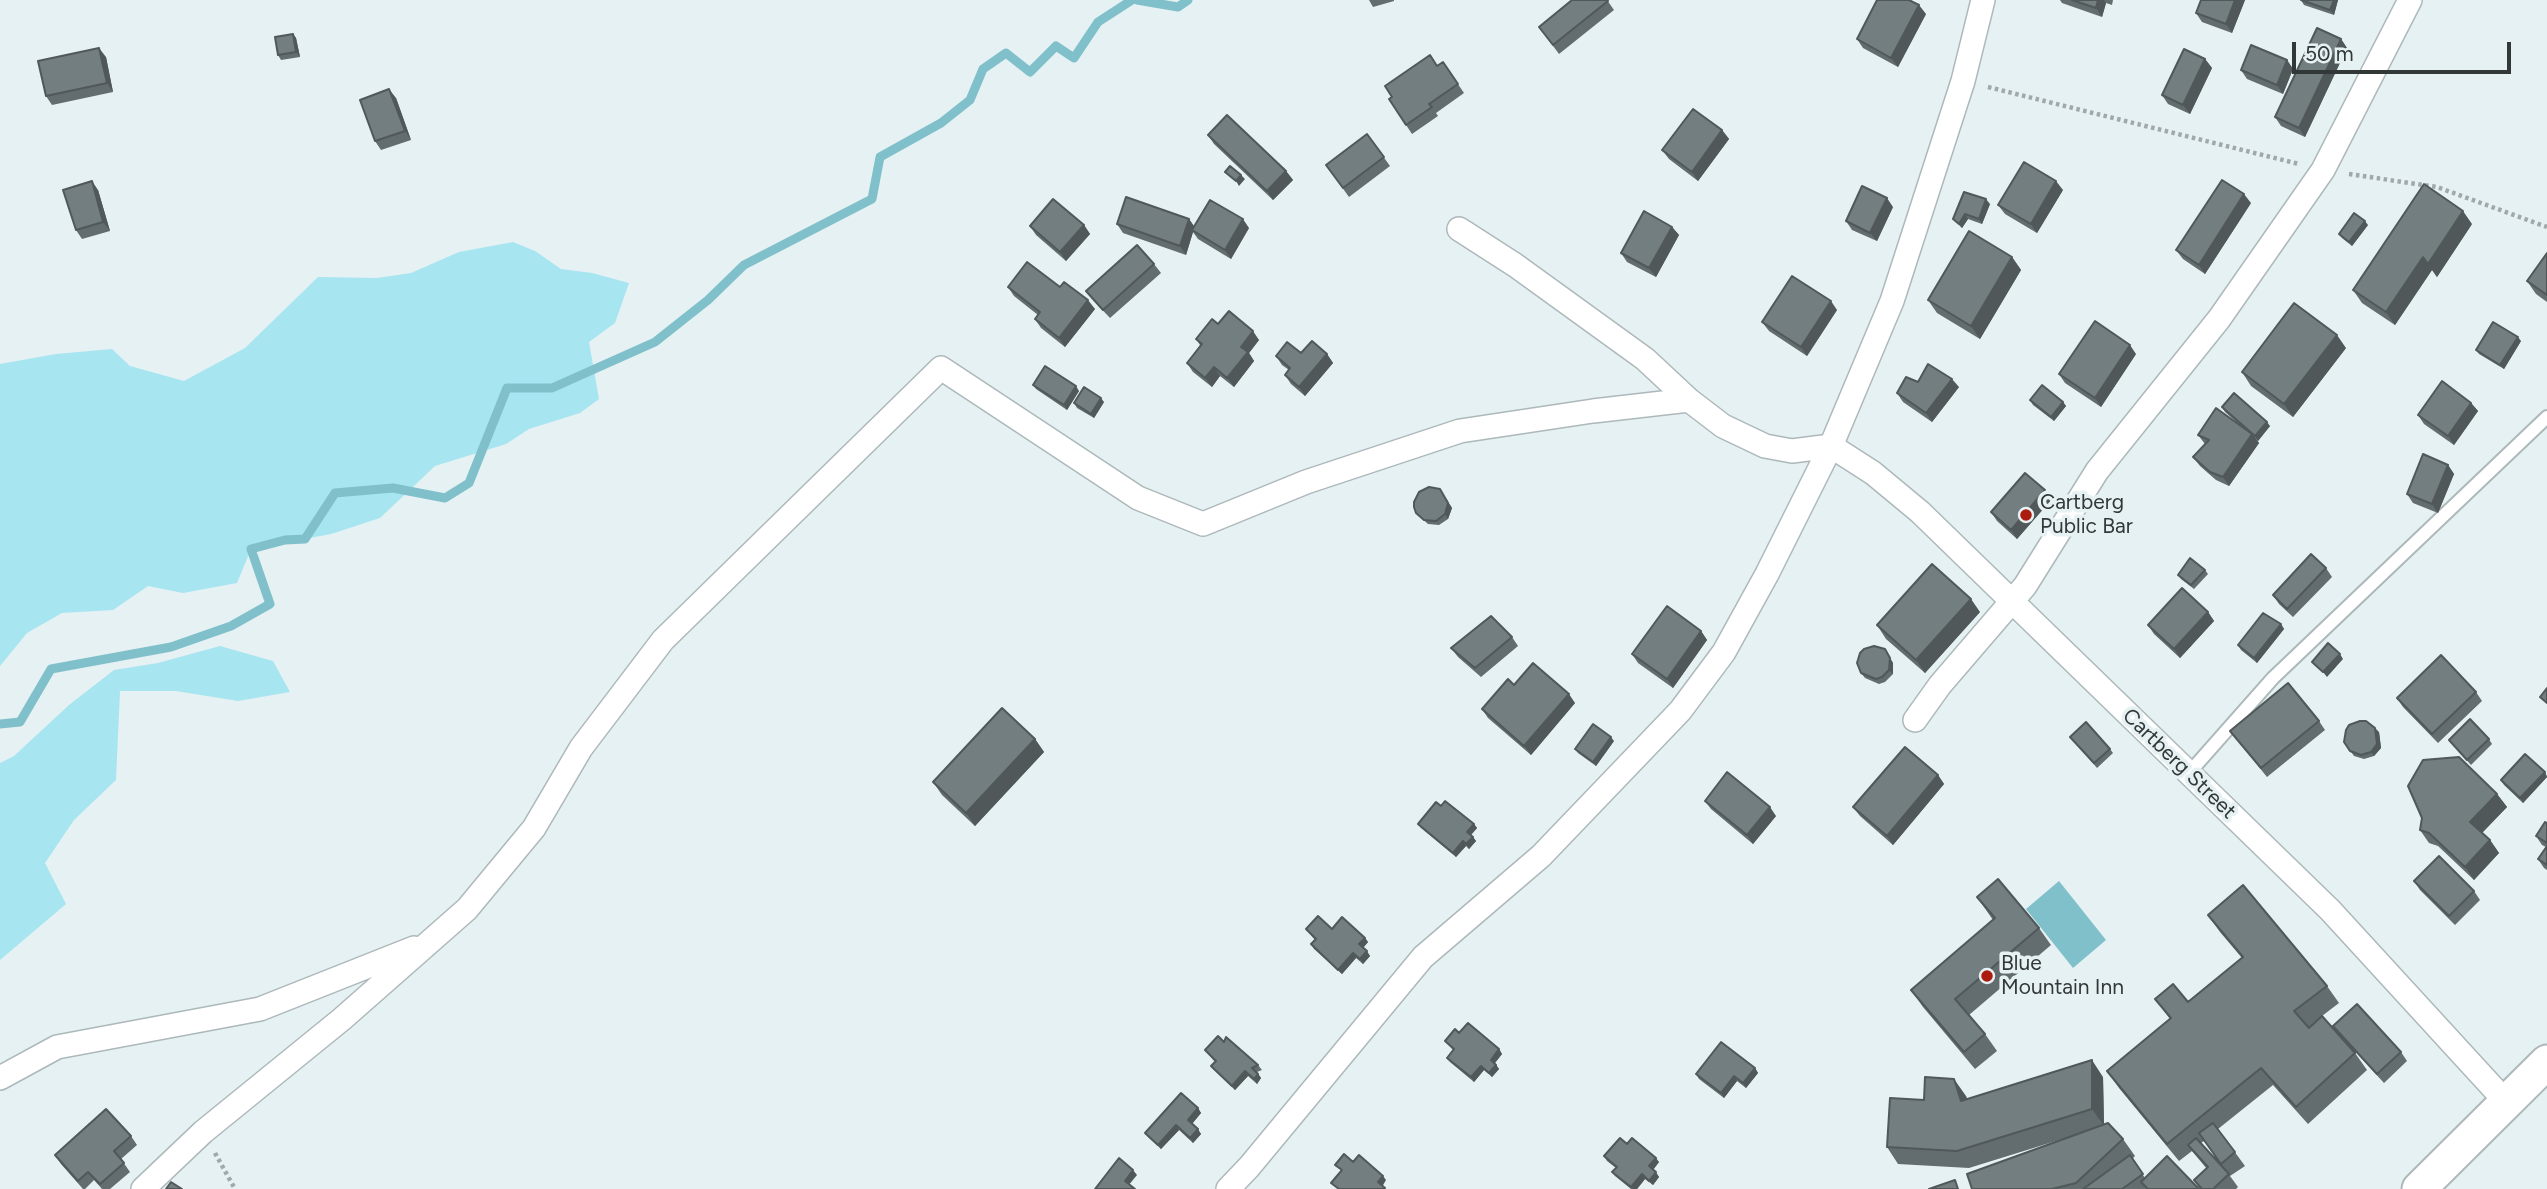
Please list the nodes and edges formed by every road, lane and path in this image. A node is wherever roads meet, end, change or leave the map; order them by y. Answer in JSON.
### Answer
{"nodes":[{"id":1,"x":1983,"y":0,"type":"edge"},
{"id":2,"x":2410,"y":0,"type":"edge"},
{"id":3,"x":1963,"y":81,"type":"junction"},
{"id":4,"x":2323,"y":170,"type":"junction"},
{"id":5,"x":2547,"y":227,"type":"edge"},
{"id":6,"x":1459,"y":229,"type":"dead end"},
{"id":7,"x":1689,"y":400,"type":"junction"},
{"id":8,"x":2547,"y":417,"type":"edge"},
{"id":9,"x":1831,"y":446,"type":"junction"},
{"id":10,"x":2012,"y":602,"type":"junction"},
{"id":11,"x":1915,"y":720,"type":"dead end"},
{"id":12,"x":2189,"y":773,"type":"junction"},
{"id":13,"x":430,"y":942,"type":"junction"},
{"id":14,"x":2547,"y":1062,"type":"edge"},
{"id":15,"x":0,"y":1077,"type":"edge"},
{"id":16,"x":2507,"y":1103,"type":"junction"},
{"id":17,"x":203,"y":1132,"type":"junction"},
{"id":18,"x":143,"y":1189,"type":"edge"},
{"id":19,"x":235,"y":1189,"type":"edge"},
{"id":20,"x":1228,"y":1189,"type":"edge"},
{"id":21,"x":2419,"y":1189,"type":"edge"}],
"edges":[{"from":1,"to":3,"type":"street"},
{"from":2,"to":4,"type":"street"},
{"from":3,"to":4,"type":"path"},
{"from":3,"to":9,"type":"street"},
{"from":4,"to":5,"type":"path"},
{"from":4,"to":10,"type":"street"},
{"from":6,"to":7,"type":"street"},
{"from":7,"to":9,"type":"street"},
{"from":7,"to":13,"type":"street"},
{"from":8,"to":12,"type":"lane"},
{"from":9,"to":10,"type":"street","name":"Cartberg Street"},
{"from":9,"to":20,"type":"street"},
{"from":10,"to":11,"type":"street"},
{"from":10,"to":12,"type":"street","name":"Cartberg Street"},
{"from":12,"to":16,"type":"street","name":"Cartberg Street"},
{"from":13,"to":15,"type":"street"},
{"from":13,"to":17,"type":"street"},
{"from":14,"to":16,"type":"street"},
{"from":16,"to":21,"type":"street"},
{"from":17,"to":18,"type":"street"},
{"from":17,"to":19,"type":"path"}]}
